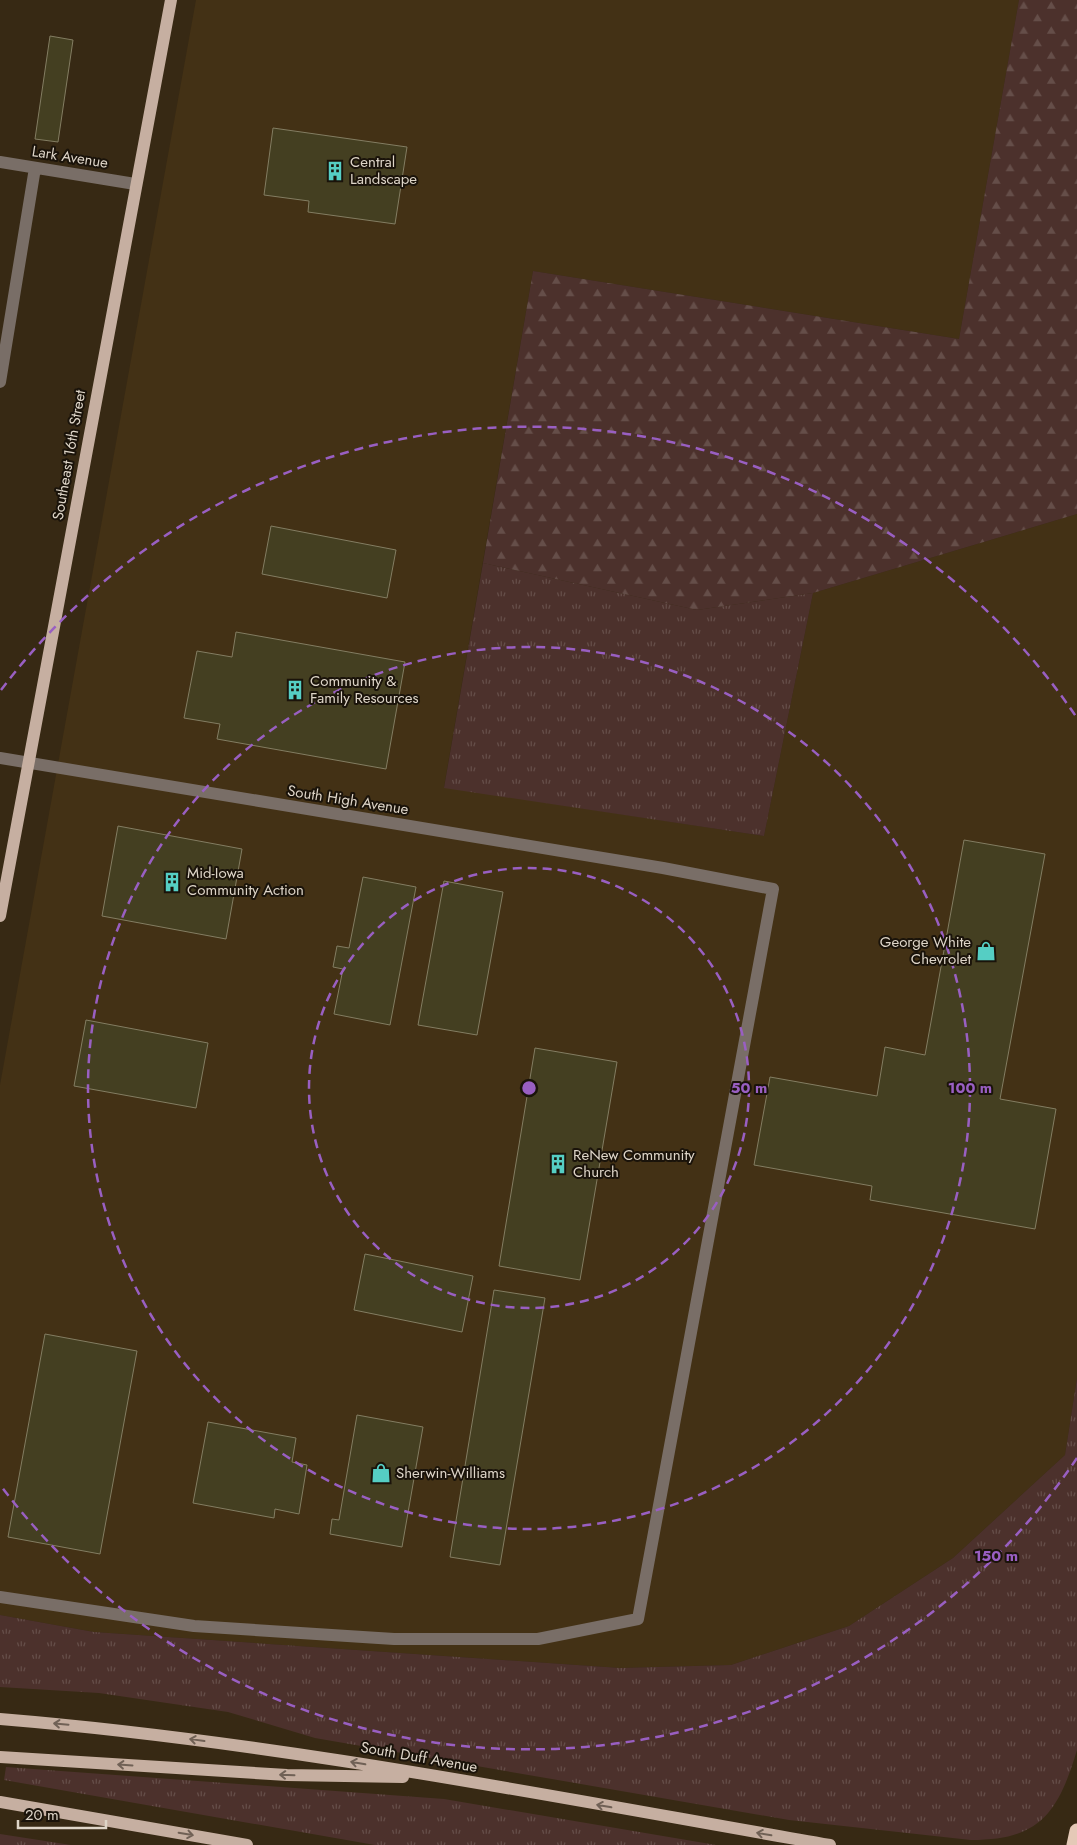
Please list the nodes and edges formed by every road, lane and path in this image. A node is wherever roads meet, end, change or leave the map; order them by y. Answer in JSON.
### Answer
{"nodes":[{"id":1,"x":171,"y":0,"type":"edge"},
{"id":2,"x":0,"y":162,"type":"edge"},
{"id":3,"x":35,"y":168,"type":"junction"},
{"id":4,"x":135,"y":184,"type":"junction"},
{"id":5,"x":0,"y":382,"type":"edge"},
{"id":6,"x":0,"y":758,"type":"edge"},
{"id":7,"x":28,"y":762,"type":"junction"},
{"id":8,"x":0,"y":916,"type":"edge"},
{"id":9,"x":0,"y":1596,"type":"edge"},
{"id":10,"x":0,"y":1719,"type":"edge"},
{"id":11,"x":0,"y":1757,"type":"edge"},
{"id":12,"x":441,"y":1777,"type":"junction"},
{"id":13,"x":0,"y":1802,"type":"edge"},
{"id":14,"x":1077,"y":1831,"type":"edge"},
{"id":15,"x":247,"y":1845,"type":"edge"},
{"id":16,"x":830,"y":1845,"type":"edge"},
{"id":17,"x":1074,"y":1845,"type":"edge"}],
"edges":[{"from":1,"to":4,"type":"main road","name":"Southeast 16th Street"},
{"from":2,"to":3,"type":"street","name":"Lark Avenue"},
{"from":3,"to":4,"type":"street","name":"Lark Avenue"},
{"from":3,"to":5,"type":"street"},
{"from":4,"to":7,"type":"main road","name":"Southeast 16th Street"},
{"from":6,"to":7,"type":"street","name":"South High Avenue"},
{"from":7,"to":8,"type":"main road","name":"Southeast 16th Street"},
{"from":7,"to":9,"type":"street","name":"South High Avenue"},
{"from":12,"to":10,"type":"main road","name":"South Duff Avenue","one_way":true},
{"from":12,"to":11,"type":"main road","one_way":true},
{"from":16,"to":12,"type":"main road","name":"South Duff Avenue","one_way":true},
{"from":13,"to":15,"type":"main road","one_way":true},
{"from":14,"to":17,"type":"highway"}]}
